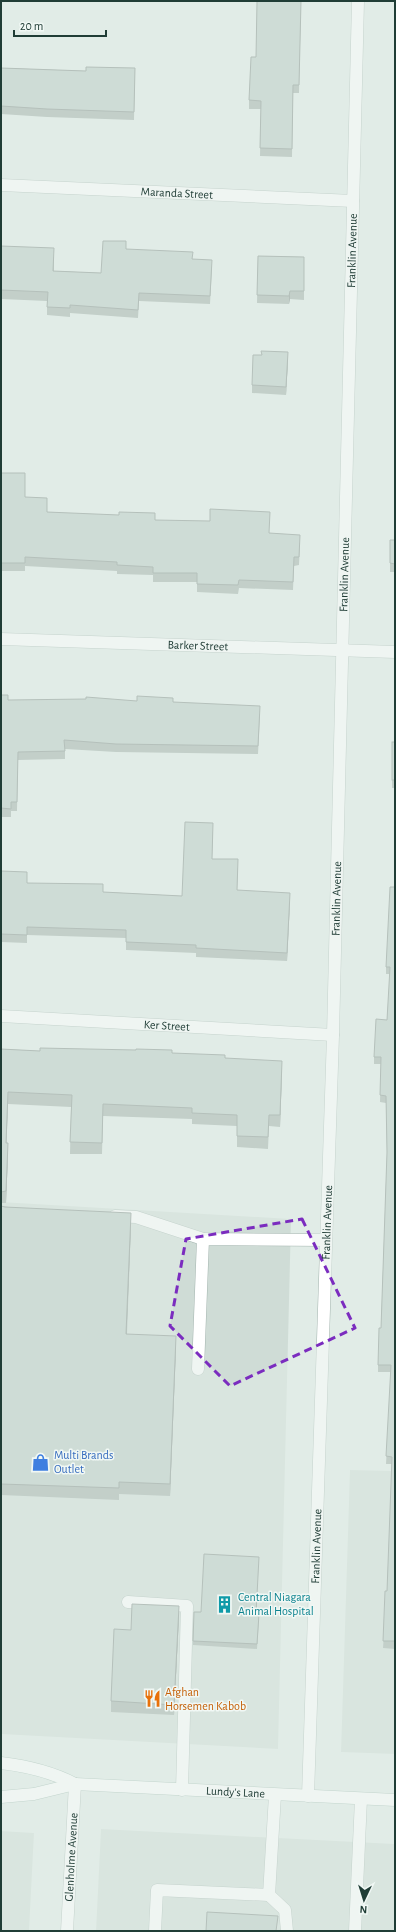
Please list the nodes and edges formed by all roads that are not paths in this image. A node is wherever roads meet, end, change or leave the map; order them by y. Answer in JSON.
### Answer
{"nodes":[{"id":1,"x":358,"y":1,"type":"edge"},
{"id":2,"x":1,"y":185,"type":"edge"},
{"id":3,"x":353,"y":201,"type":"junction"},
{"id":4,"x":1,"y":638,"type":"edge"},
{"id":5,"x":342,"y":651,"type":"junction"},
{"id":6,"x":395,"y":652,"type":"edge"},
{"id":7,"x":1,"y":1016,"type":"edge"},
{"id":8,"x":333,"y":1036,"type":"junction"},
{"id":9,"x":104,"y":1215,"type":"edge"},
{"id":10,"x":203,"y":1239,"type":"junction"},
{"id":11,"x":326,"y":1240,"type":"junction"},
{"id":12,"x":198,"y":1370,"type":"dead end"},
{"id":13,"x":128,"y":1602,"type":"dead end"},
{"id":14,"x":1,"y":1763,"type":"edge"},
{"id":15,"x":75,"y":1784,"type":"junction"},
{"id":16,"x":182,"y":1790,"type":"junction"},
{"id":17,"x":275,"y":1795,"type":"junction"},
{"id":18,"x":308,"y":1796,"type":"junction"},
{"id":19,"x":1,"y":1797,"type":"edge"},
{"id":20,"x":361,"y":1799,"type":"junction"},
{"id":21,"x":395,"y":1800,"type":"edge"},
{"id":22,"x":270,"y":1895,"type":"junction"},
{"id":23,"x":67,"y":1931,"type":"edge"},
{"id":24,"x":155,"y":1931,"type":"edge"},
{"id":25,"x":287,"y":1931,"type":"edge"},
{"id":26,"x":355,"y":1931,"type":"edge"}],
"edges":[{"from":1,"to":3,"type":"street","name":"Franklin Avenue"},
{"from":2,"to":3,"type":"street","name":"Maranda Street"},
{"from":3,"to":5,"type":"street","name":"Franklin Avenue"},
{"from":4,"to":5,"type":"street","name":"Barker Street"},
{"from":5,"to":6,"type":"street","name":"Barker Street"},
{"from":5,"to":8,"type":"street","name":"Franklin Avenue"},
{"from":7,"to":8,"type":"street","name":"Ker Street"},
{"from":8,"to":11,"type":"street","name":"Franklin Avenue"},
{"from":9,"to":10,"type":"street"},
{"from":10,"to":11,"type":"street"},
{"from":10,"to":12,"type":"street"},
{"from":11,"to":18,"type":"street","name":"Franklin Avenue"},
{"from":13,"to":16,"type":"street"},
{"from":14,"to":15,"type":"street","name":"Lundy's Lane"},
{"from":15,"to":16,"type":"street","name":"Lundy's Lane"},
{"from":15,"to":19,"type":"street","name":"Lundy's Lane"},
{"from":15,"to":23,"type":"street","name":"Glenholme Avenue"},
{"from":16,"to":17,"type":"street","name":"Lundy's Lane"},
{"from":17,"to":18,"type":"street","name":"Lundy's Lane"},
{"from":17,"to":22,"type":"street"},
{"from":18,"to":20,"type":"street","name":"Lundy's Lane"},
{"from":20,"to":21,"type":"street","name":"Lundy's Lane"},
{"from":20,"to":26,"type":"street"},
{"from":22,"to":24,"type":"street"},
{"from":22,"to":25,"type":"street"}]}
